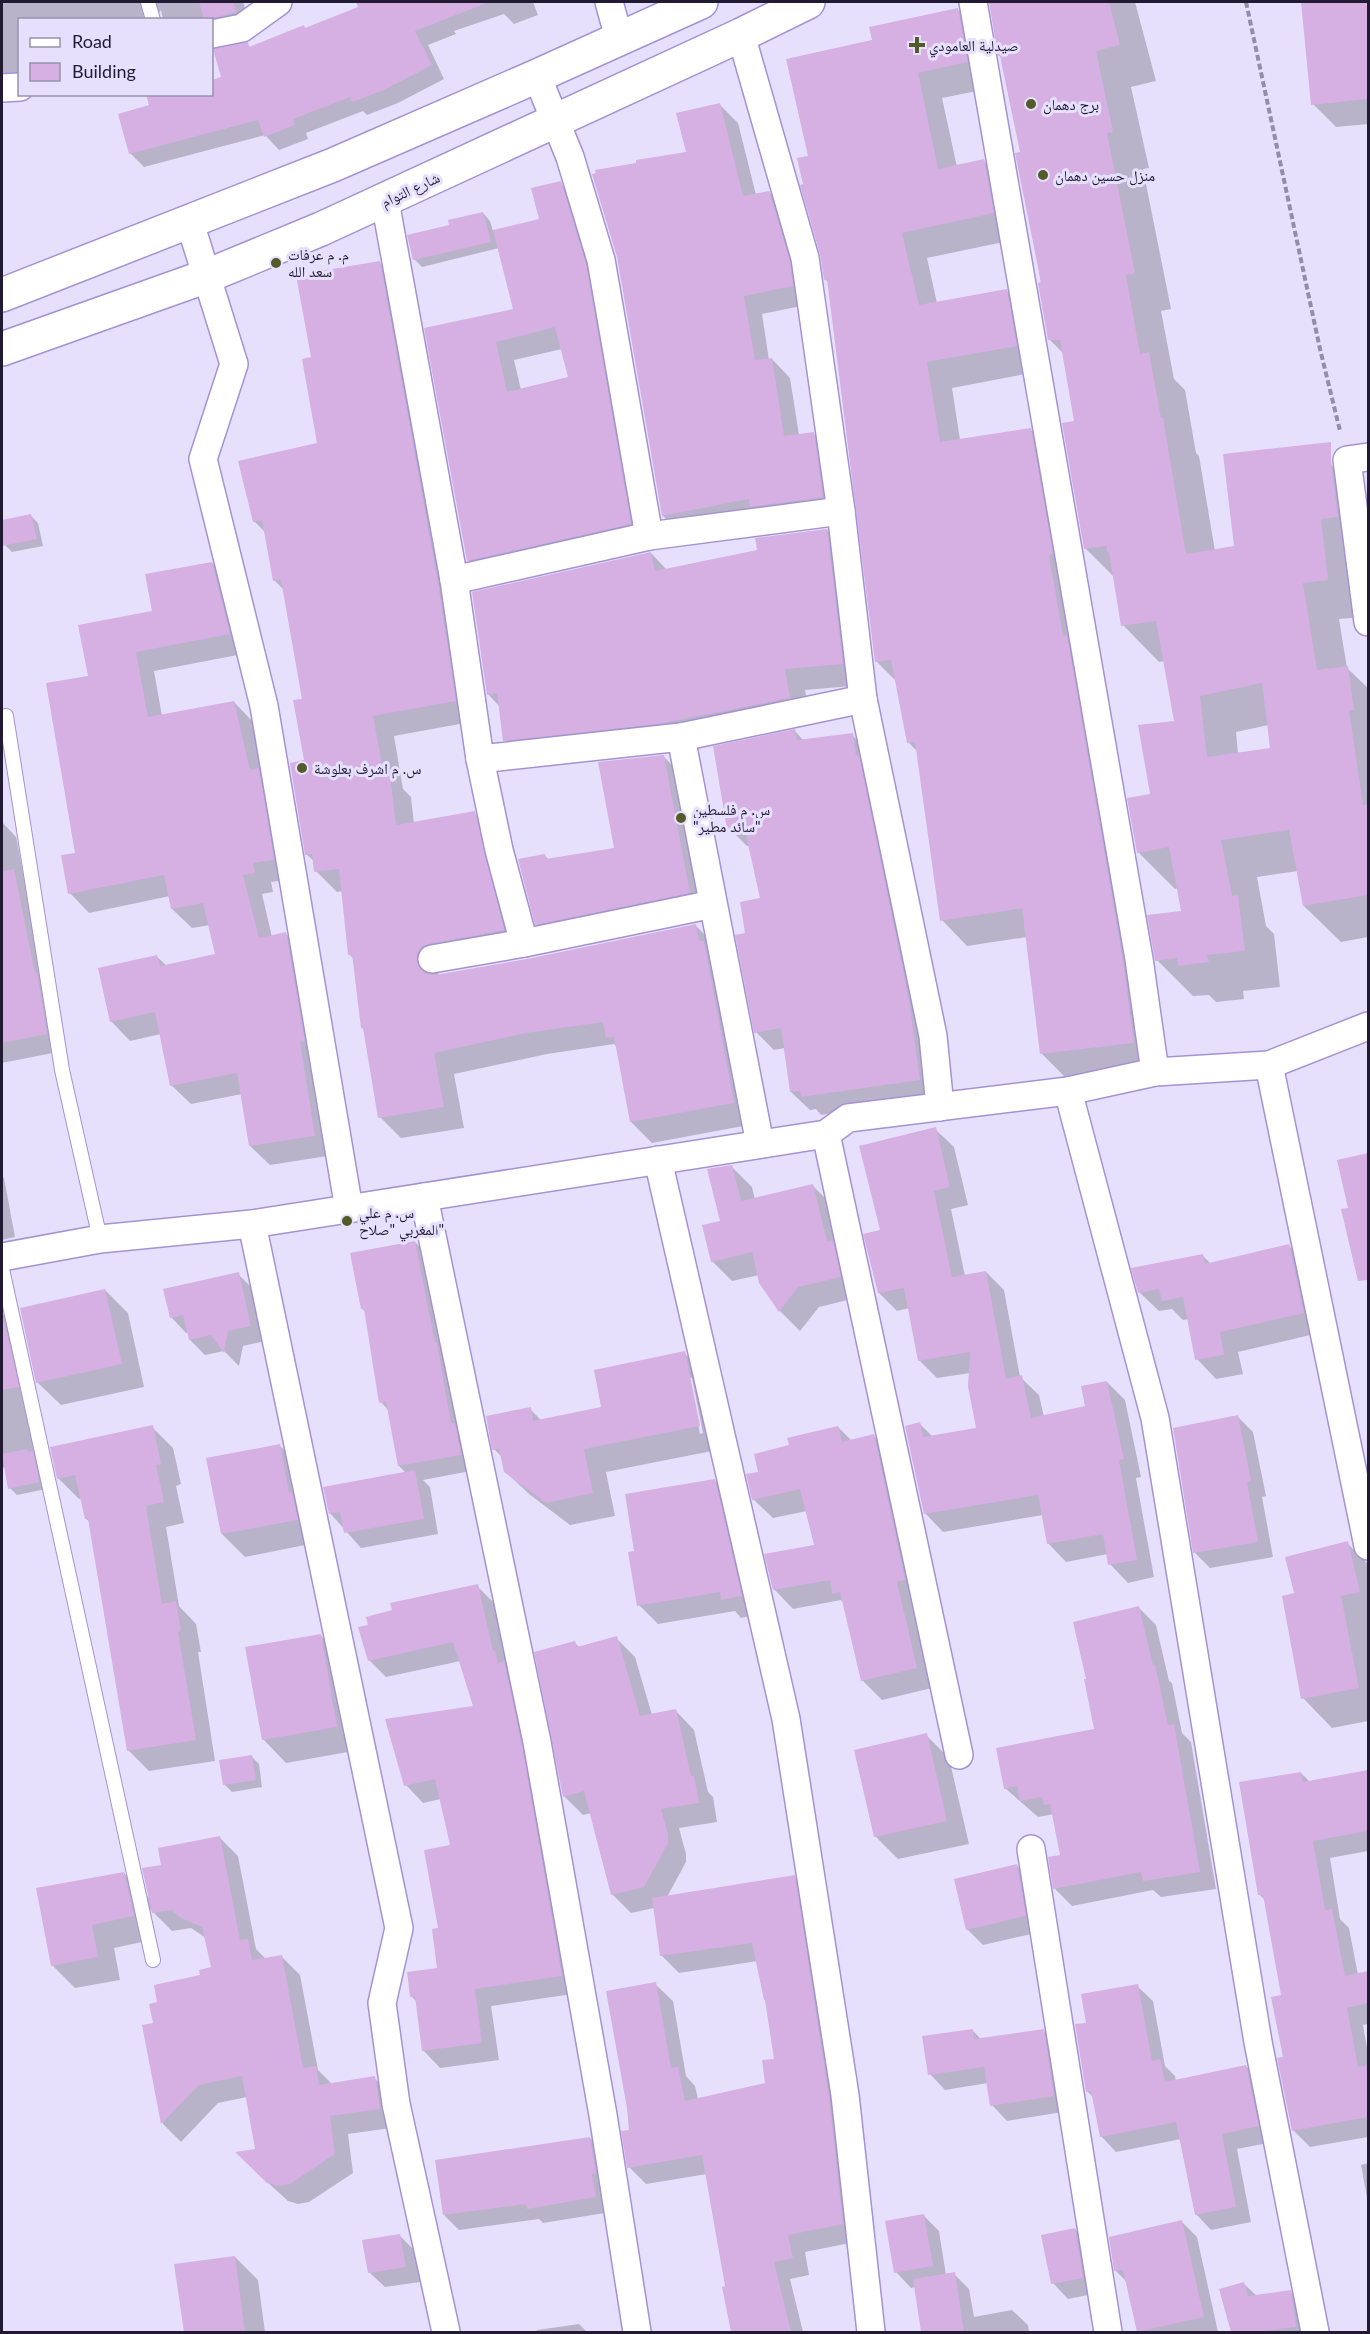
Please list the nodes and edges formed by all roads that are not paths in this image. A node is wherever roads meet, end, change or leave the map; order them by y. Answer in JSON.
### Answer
{"nodes":[{"id":1,"x":148,"y":2,"type":"edge"},
{"id":2,"x":278,"y":2,"type":"edge"},
{"id":3,"x":609,"y":2,"type":"edge"},
{"id":4,"x":701,"y":2,"type":"edge"},
{"id":5,"x":808,"y":2,"type":"edge"},
{"id":6,"x":973,"y":2,"type":"edge"},
{"id":7,"x":152,"y":18,"type":"edge"},
{"id":8,"x":213,"y":34,"type":"edge"},
{"id":9,"x":741,"y":35,"type":"junction"},
{"id":10,"x":619,"y":38,"type":"junction"},
{"id":11,"x":537,"y":76,"type":"junction"},
{"id":12,"x":18,"y":87,"type":"edge"},
{"id":13,"x":2,"y":88,"type":"edge"},
{"id":14,"x":556,"y":121,"type":"junction"},
{"id":15,"x":385,"y":201,"type":"junction"},
{"id":16,"x":190,"y":223,"type":"junction"},
{"id":17,"x":207,"y":276,"type":"junction"},
{"id":18,"x":2,"y":296,"type":"edge"},
{"id":19,"x":2,"y":349,"type":"edge"},
{"id":20,"x":1358,"y":459,"type":"edge"},
{"id":21,"x":841,"y":511,"type":"junction"},
{"id":22,"x":649,"y":536,"type":"junction"},
{"id":23,"x":454,"y":580,"type":"junction"},
{"id":24,"x":1368,"y":622,"type":"edge"},
{"id":25,"x":863,"y":699,"type":"junction"},
{"id":26,"x":6,"y":716,"type":"dead end"},
{"id":27,"x":681,"y":737,"type":"junction"},
{"id":28,"x":480,"y":759,"type":"junction"},
{"id":29,"x":713,"y":904,"type":"junction"},
{"id":30,"x":524,"y":943,"type":"junction"},
{"id":31,"x":432,"y":959,"type":"dead end"},
{"id":32,"x":1368,"y":1026,"type":"edge"},
{"id":33,"x":1269,"y":1065,"type":"junction"},
{"id":34,"x":1155,"y":1072,"type":"junction"},
{"id":35,"x":1068,"y":1091,"type":"junction"},
{"id":36,"x":940,"y":1107,"type":"junction"},
{"id":37,"x":826,"y":1134,"type":"junction"},
{"id":38,"x":760,"y":1144,"type":"junction"},
{"id":39,"x":658,"y":1160,"type":"junction"},
{"id":40,"x":424,"y":1197,"type":"junction"},
{"id":41,"x":349,"y":1209,"type":"junction"},
{"id":42,"x":252,"y":1224,"type":"junction"},
{"id":43,"x":100,"y":1239,"type":"junction"},
{"id":44,"x":2,"y":1257,"type":"edge"},
{"id":45,"x":2,"y":1269,"type":"edge"},
{"id":46,"x":1368,"y":1546,"type":"edge"},
{"id":47,"x":959,"y":1755,"type":"dead end"},
{"id":48,"x":1031,"y":1850,"type":"dead end"},
{"id":49,"x":153,"y":1960,"type":"dead end"},
{"id":50,"x":446,"y":2332,"type":"edge"},
{"id":51,"x":637,"y":2332,"type":"edge"},
{"id":52,"x":870,"y":2332,"type":"edge"},
{"id":53,"x":1108,"y":2332,"type":"edge"},
{"id":54,"x":1315,"y":2332,"type":"edge"}],
"edges":[{"from":1,"to":7,"type":"lane"},
{"from":2,"to":8,"type":"street"},
{"from":3,"to":10,"type":"street"},
{"from":4,"to":10,"type":"main road"},
{"from":5,"to":9,"type":"main road","name":"شارع التوام"},
{"from":6,"to":34,"type":"street"},
{"from":9,"to":14,"type":"main road","name":"شارع التوام"},
{"from":9,"to":21,"type":"street"},
{"from":10,"to":11,"type":"main road"},
{"from":11,"to":14,"type":"street"},
{"from":11,"to":16,"type":"main road"},
{"from":12,"to":13,"type":"street"},
{"from":14,"to":15,"type":"main road","name":"شارع التوام"},
{"from":14,"to":22,"type":"street"},
{"from":15,"to":17,"type":"main road","name":"شارع التوام"},
{"from":15,"to":23,"type":"street"},
{"from":16,"to":17,"type":"street"},
{"from":16,"to":18,"type":"main road"},
{"from":17,"to":19,"type":"main road","name":"شارع التوام"},
{"from":17,"to":41,"type":"street"},
{"from":20,"to":24,"type":"street"},
{"from":21,"to":22,"type":"street"},
{"from":21,"to":25,"type":"street"},
{"from":22,"to":23,"type":"street"},
{"from":23,"to":28,"type":"street"},
{"from":25,"to":27,"type":"street"},
{"from":25,"to":36,"type":"street"},
{"from":26,"to":43,"type":"lane"},
{"from":27,"to":28,"type":"street"},
{"from":27,"to":29,"type":"street"},
{"from":28,"to":30,"type":"street"},
{"from":29,"to":30,"type":"street"},
{"from":29,"to":38,"type":"street"},
{"from":30,"to":31,"type":"street"},
{"from":32,"to":33,"type":"street"},
{"from":33,"to":34,"type":"street"},
{"from":33,"to":46,"type":"street"},
{"from":34,"to":35,"type":"street"},
{"from":35,"to":36,"type":"street"},
{"from":35,"to":54,"type":"street"},
{"from":36,"to":37,"type":"street"},
{"from":37,"to":38,"type":"street"},
{"from":37,"to":47,"type":"street"},
{"from":38,"to":39,"type":"street"},
{"from":39,"to":40,"type":"street"},
{"from":39,"to":52,"type":"street"},
{"from":40,"to":41,"type":"street"},
{"from":40,"to":51,"type":"street"},
{"from":41,"to":42,"type":"street"},
{"from":42,"to":43,"type":"street"},
{"from":42,"to":50,"type":"street"},
{"from":43,"to":44,"type":"street"},
{"from":45,"to":49,"type":"lane"},
{"from":48,"to":53,"type":"street"}]}
